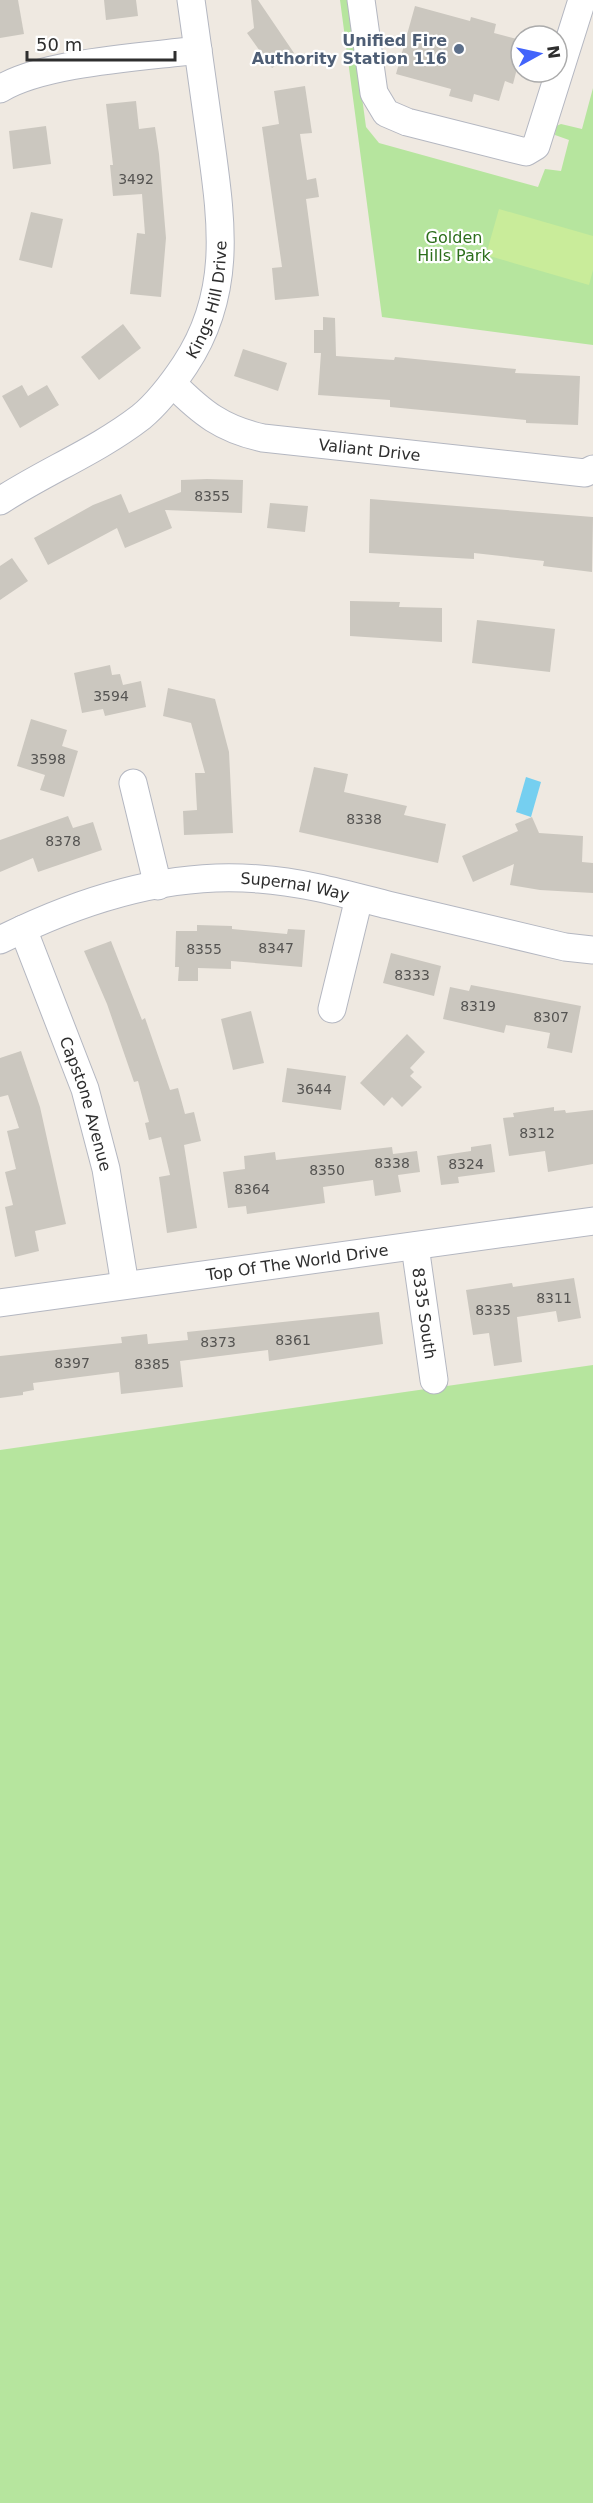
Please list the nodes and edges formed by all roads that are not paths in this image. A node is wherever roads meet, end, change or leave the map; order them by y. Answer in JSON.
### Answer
{"nodes":[{"id":1,"x":191,"y":0,"type":"edge"},
{"id":2,"x":361,"y":0,"type":"edge"},
{"id":3,"x":582,"y":0,"type":"edge"},
{"id":4,"x":198,"y":50,"type":"junction"},
{"id":5,"x":0,"y":89,"type":"edge"},
{"id":6,"x":173,"y":384,"type":"junction"},
{"id":7,"x":589,"y":471,"type":"edge"},
{"id":8,"x":4,"y":489,"type":"edge"},
{"id":9,"x":133,"y":783,"type":"dead end"},
{"id":10,"x":158,"y":885,"type":"junction"},
{"id":11,"x":359,"y":898,"type":"junction"},
{"id":12,"x":11,"y":934,"type":"edge"},
{"id":13,"x":593,"y":950,"type":"edge"},
{"id":14,"x":332,"y":1009,"type":"dead end"},
{"id":15,"x":593,"y":1221,"type":"edge"},
{"id":16,"x":415,"y":1246,"type":"junction"},
{"id":17,"x":125,"y":1285,"type":"junction"},
{"id":18,"x":0,"y":1303,"type":"edge"},
{"id":19,"x":434,"y":1380,"type":"dead end"}],
"edges":[{"from":1,"to":4,"type":"street","name":"Kings Hill Drive"},
{"from":2,"to":3,"type":"street"},
{"from":4,"to":5,"type":"street"},
{"from":4,"to":6,"type":"street","name":"Kings Hill Drive"},
{"from":6,"to":7,"type":"street","name":"Valiant Drive"},
{"from":6,"to":8,"type":"street","name":"Kings Hill Drive"},
{"from":9,"to":10,"type":"street"},
{"from":10,"to":11,"type":"street","name":"Supernal Way"},
{"from":10,"to":12,"type":"street","name":"Supernal Way"},
{"from":11,"to":13,"type":"street","name":"Supernal Way"},
{"from":11,"to":14,"type":"street"},
{"from":12,"to":17,"type":"street","name":"Capstone Avenue"},
{"from":15,"to":16,"type":"street","name":"Top Of The World Drive"},
{"from":16,"to":17,"type":"street","name":"Top Of The World Drive"},
{"from":16,"to":19,"type":"street","name":"8335 South"},
{"from":17,"to":18,"type":"street","name":"Top Of The World Drive"}]}
